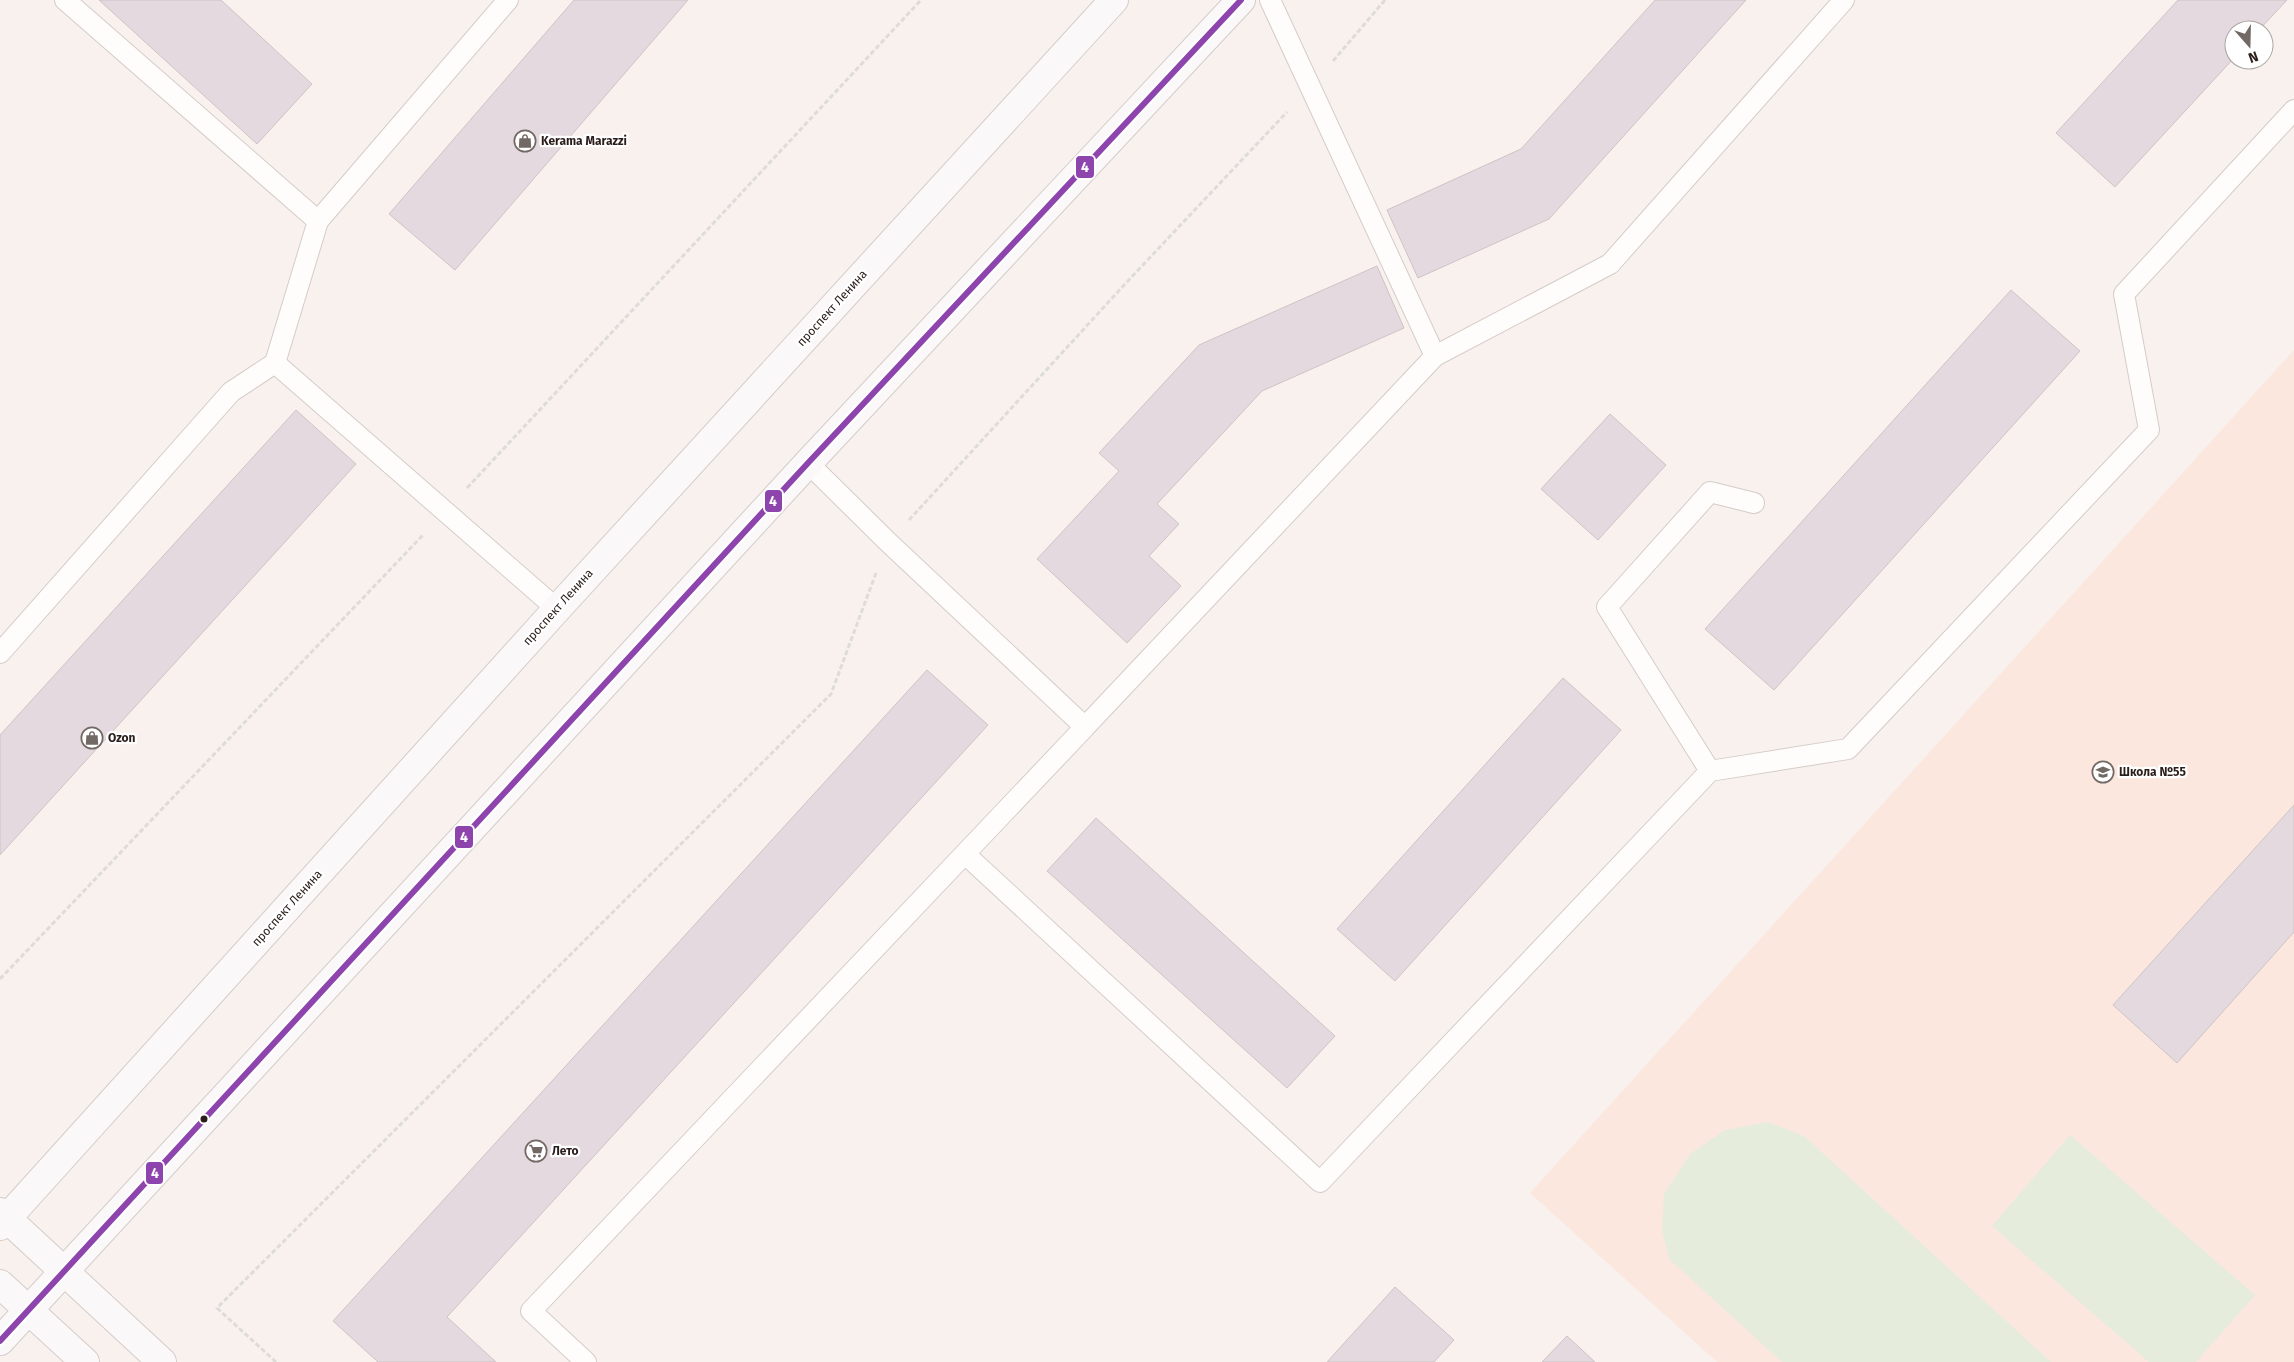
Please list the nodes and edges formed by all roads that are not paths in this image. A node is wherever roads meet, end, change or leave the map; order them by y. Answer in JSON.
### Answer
{"nodes":[{"id":1,"x":65,"y":0,"type":"edge"},
{"id":2,"x":508,"y":0,"type":"edge"},
{"id":3,"x":1114,"y":0,"type":"edge"},
{"id":4,"x":1241,"y":0,"type":"edge"},
{"id":5,"x":1270,"y":0,"type":"edge"},
{"id":6,"x":1844,"y":0,"type":"edge"},
{"id":7,"x":2294,"y":110,"type":"edge"},
{"id":8,"x":318,"y":221,"type":"junction"},
{"id":9,"x":1435,"y":356,"type":"junction"},
{"id":10,"x":275,"y":363,"type":"junction"},
{"id":11,"x":808,"y":463,"type":"junction"},
{"id":12,"x":1754,"y":503,"type":"dead end"},
{"id":13,"x":557,"y":609,"type":"junction"},
{"id":14,"x":0,"y":653,"type":"edge"},
{"id":15,"x":1085,"y":727,"type":"junction"},
{"id":16,"x":1710,"y":770,"type":"junction"},
{"id":17,"x":966,"y":854,"type":"junction"},
{"id":18,"x":2,"y":1219,"type":"edge"},
{"id":19,"x":65,"y":1271,"type":"junction"},
{"id":20,"x":0,"y":1284,"type":"edge"},
{"id":21,"x":28,"y":1310,"type":"junction"},
{"id":22,"x":0,"y":1341,"type":"edge"},
{"id":23,"x":85,"y":1362,"type":"edge"},
{"id":24,"x":162,"y":1362,"type":"edge"},
{"id":25,"x":586,"y":1362,"type":"edge"}],
"edges":[{"from":1,"to":8,"type":"lane"},
{"from":2,"to":8,"type":"lane"},
{"from":3,"to":13,"type":"main road","name":"проспект Ленина"},
{"from":4,"to":11,"type":"main road"},
{"from":5,"to":9,"type":"lane"},
{"from":6,"to":9,"type":"lane"},
{"from":7,"to":16,"type":"lane"},
{"from":8,"to":10,"type":"lane"},
{"from":9,"to":15,"type":"lane"},
{"from":10,"to":13,"type":"lane"},
{"from":10,"to":14,"type":"lane"},
{"from":11,"to":15,"type":"lane"},
{"from":11,"to":19,"type":"main road"},
{"from":12,"to":16,"type":"lane"},
{"from":13,"to":18,"type":"main road","name":"проспект Ленина"},
{"from":15,"to":17,"type":"lane"},
{"from":16,"to":17,"type":"lane"},
{"from":17,"to":25,"type":"lane"},
{"from":18,"to":19,"type":"main road"},
{"from":19,"to":21,"type":"main road"},
{"from":19,"to":24,"type":"main road"},
{"from":20,"to":21,"type":"main road"},
{"from":21,"to":22,"type":"main road"},
{"from":21,"to":23,"type":"main road"}]}
